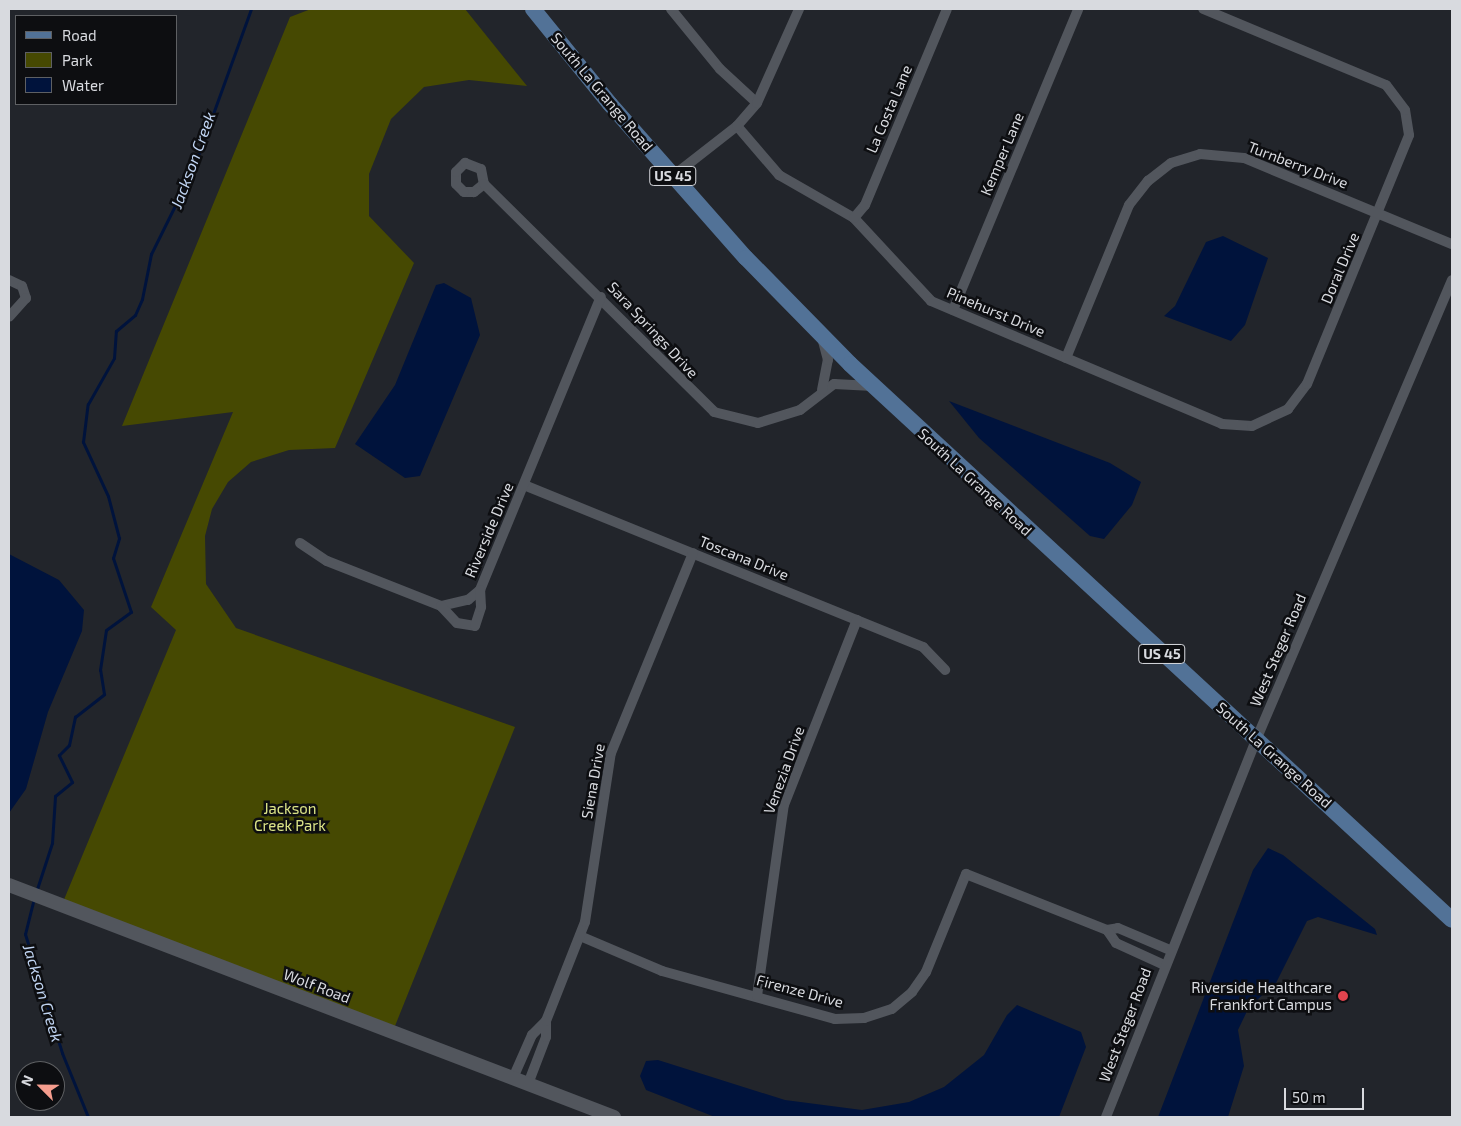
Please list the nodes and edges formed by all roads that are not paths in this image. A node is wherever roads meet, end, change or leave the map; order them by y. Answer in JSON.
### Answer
{"nodes":[{"id":1,"x":533,"y":9,"type":"edge"},
{"id":2,"x":670,"y":9,"type":"edge"},
{"id":3,"x":799,"y":9,"type":"edge"},
{"id":4,"x":947,"y":9,"type":"edge"},
{"id":5,"x":1078,"y":9,"type":"edge"},
{"id":6,"x":1203,"y":9,"type":"edge"},
{"id":7,"x":758,"y":103,"type":"junction"},
{"id":8,"x":737,"y":126,"type":"junction"},
{"id":9,"x":673,"y":176,"type":"junction"},
{"id":10,"x":484,"y":184,"type":"dead end"},
{"id":11,"x":1379,"y":213,"type":"junction"},
{"id":12,"x":854,"y":218,"type":"junction"},
{"id":13,"x":1452,"y":244,"type":"edge"},
{"id":14,"x":9,"y":280,"type":"edge"},
{"id":15,"x":1452,"y":280,"type":"edge"},
{"id":16,"x":601,"y":297,"type":"junction"},
{"id":17,"x":953,"y":310,"type":"junction"},
{"id":18,"x":9,"y":317,"type":"edge"},
{"id":19,"x":822,"y":335,"type":"junction"},
{"id":20,"x":1066,"y":358,"type":"junction"},
{"id":21,"x":874,"y":386,"type":"junction"},
{"id":22,"x":822,"y":390,"type":"junction"},
{"id":23,"x":1267,"y":421,"type":"joint"},
{"id":24,"x":524,"y":485,"type":"junction"},
{"id":25,"x":300,"y":543,"type":"dead end"},
{"id":26,"x":693,"y":553,"type":"junction"},
{"id":27,"x":480,"y":590,"type":"junction"},
{"id":28,"x":442,"y":606,"type":"junction"},
{"id":29,"x":857,"y":620,"type":"junction"},
{"id":30,"x":945,"y":670,"type":"dead end"},
{"id":31,"x":1256,"y":740,"type":"junction"},
{"id":32,"x":15,"y":887,"type":"edge"},
{"id":33,"x":1452,"y":920,"type":"edge"},
{"id":34,"x":1106,"y":930,"type":"junction"},
{"id":35,"x":580,"y":936,"type":"junction"},
{"id":36,"x":1170,"y":950,"type":"junction"},
{"id":37,"x":1164,"y":966,"type":"junction"},
{"id":38,"x":757,"y":996,"type":"junction"},
{"id":39,"x":546,"y":1021,"type":"junction"},
{"id":40,"x":513,"y":1078,"type":"junction"},
{"id":41,"x":528,"y":1084,"type":"junction"},
{"id":42,"x":614,"y":1117,"type":"edge"},
{"id":43,"x":1106,"y":1117,"type":"edge"}],
"edges":[{"from":1,"to":9,"type":"main road","name":"South La Grange Road","number":"US 45"},
{"from":2,"to":7,"type":"street"},
{"from":3,"to":7,"type":"street"},
{"from":4,"to":12,"type":"street","name":"La Costa Lane"},
{"from":5,"to":17,"type":"street","name":"Kemper Lane"},
{"from":6,"to":11,"type":"street","name":"Doral Drive"},
{"from":7,"to":8,"type":"street"},
{"from":8,"to":9,"type":"street"},
{"from":8,"to":12,"type":"street","name":"Pinehurst Drive"},
{"from":9,"to":19,"type":"main road","name":"South La Grange Road","number":"US 45"},
{"from":10,"to":16,"type":"street","name":"Sara Springs Drive"},
{"from":11,"to":13,"type":"street","name":"Turnberry Drive"},
{"from":11,"to":20,"type":"street","name":"Turnberry Drive"},
{"from":11,"to":23,"type":"street","name":"Doral Drive"},
{"from":12,"to":17,"type":"street","name":"Pinehurst Drive"},
{"from":14,"to":18,"type":"street"},
{"from":15,"to":31,"type":"street","name":"West Steger Road"},
{"from":16,"to":22,"type":"street","name":"Sara Springs Drive"},
{"from":16,"to":24,"type":"street","name":"Riverside Drive"},
{"from":17,"to":20,"type":"street","name":"Pinehurst Drive"},
{"from":19,"to":21,"type":"main road","name":"South La Grange Road","number":"US 45"},
{"from":19,"to":22,"type":"street"},
{"from":20,"to":23,"type":"street","name":"Pinehurst Drive"},
{"from":21,"to":22,"type":"street","name":"Sara Springs Drive"},
{"from":21,"to":31,"type":"main road","name":"South La Grange Road","number":"US 45"},
{"from":24,"to":26,"type":"street","name":"Toscana Drive"},
{"from":24,"to":27,"type":"street","name":"Riverside Drive"},
{"from":25,"to":28,"type":"street"},
{"from":26,"to":29,"type":"street","name":"Toscana Drive"},
{"from":26,"to":35,"type":"street","name":"Siena Drive"},
{"from":27,"to":28,"type":"street","name":"Riverside Drive"},
{"from":27,"to":28,"type":"street"},
{"from":29,"to":30,"type":"street","name":"Toscana Drive"},
{"from":29,"to":38,"type":"street","name":"Venezia Drive"},
{"from":31,"to":33,"type":"main road","name":"South La Grange Road","number":"US 45"},
{"from":31,"to":36,"type":"street","name":"West Steger Road"},
{"from":32,"to":40,"type":"main road","name":"Wolf Road"},
{"from":34,"to":36,"type":"street","name":"Firenze Drive"},
{"from":34,"to":37,"type":"street","name":"Firenze Drive"},
{"from":34,"to":38,"type":"street","name":"Firenze Drive"},
{"from":35,"to":38,"type":"street","name":"Firenze Drive"},
{"from":35,"to":39,"type":"street","name":"Siena Drive"},
{"from":36,"to":37,"type":"street","name":"West Steger Road"},
{"from":37,"to":43,"type":"street","name":"West Steger Road"},
{"from":39,"to":40,"type":"street","name":"Siena Drive"},
{"from":39,"to":41,"type":"street","name":"Siena Drive"},
{"from":40,"to":41,"type":"main road","name":"Wolf Road"},
{"from":41,"to":42,"type":"main road","name":"Wolf Road"}]}
